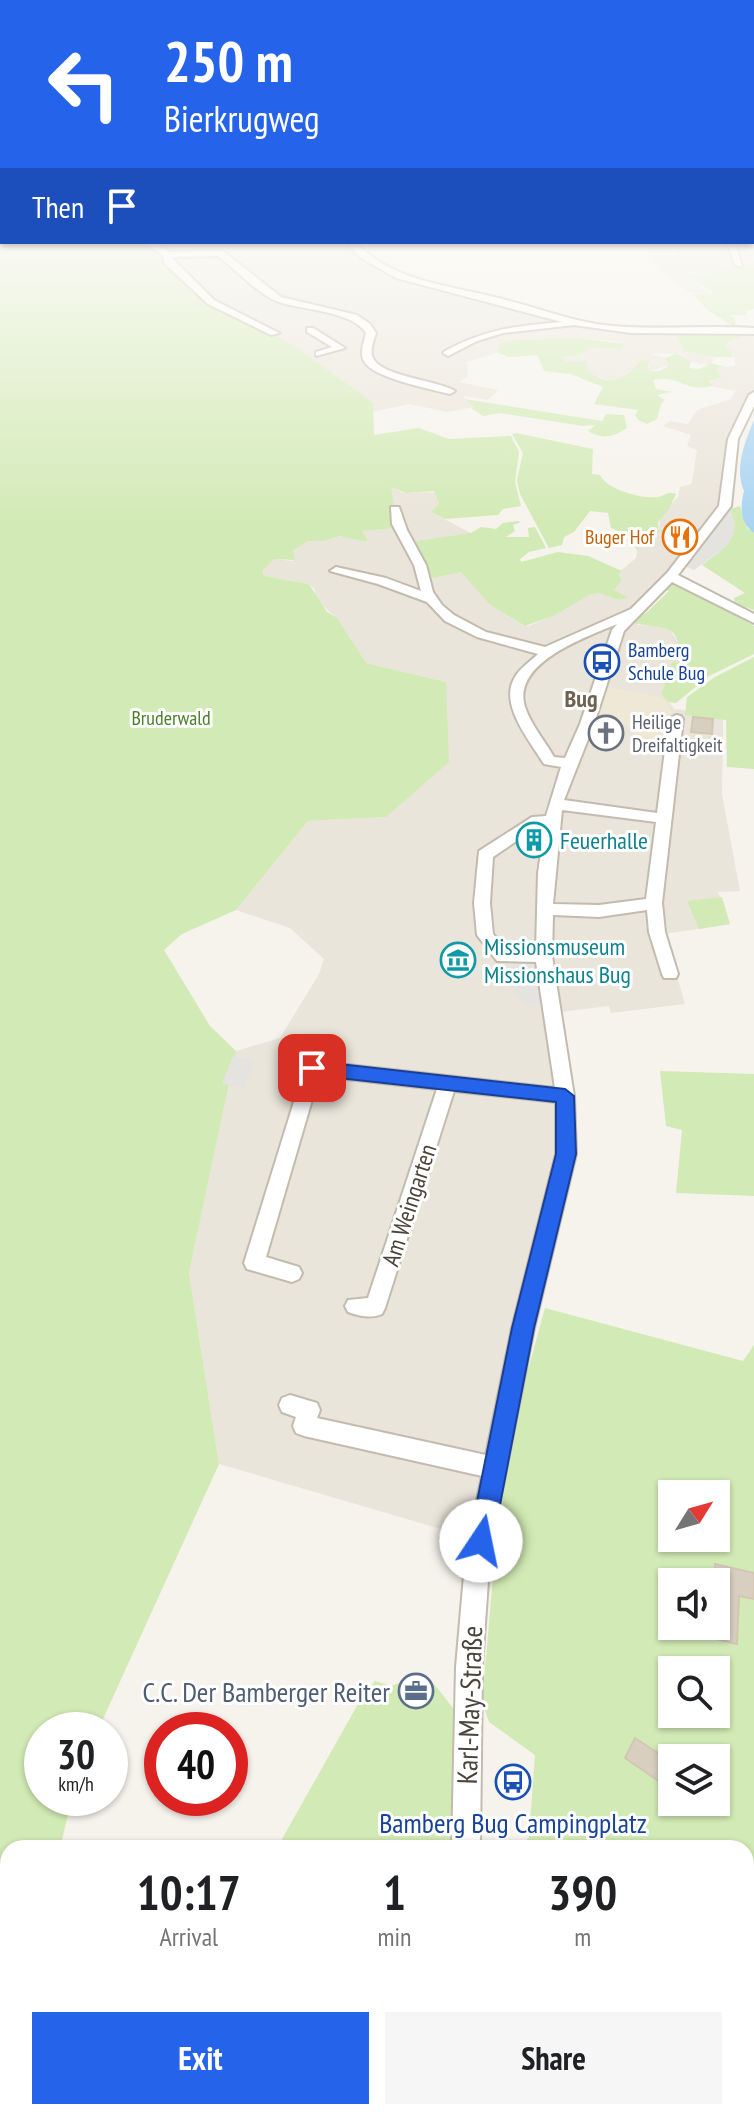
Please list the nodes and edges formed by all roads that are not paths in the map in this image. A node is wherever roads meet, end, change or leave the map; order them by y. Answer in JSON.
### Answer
{"nodes":[{"id":1,"x":264,"y":328,"type":"edge"},
{"id":2,"x":368,"y":328,"type":"edge"},
{"id":3,"x":543,"y":328,"type":"edge"},
{"id":4,"x":614,"y":328,"type":"edge"},
{"id":5,"x":310,"y":330,"type":"dead end"},
{"id":6,"x":754,"y":331,"type":"edge"},
{"id":7,"x":274,"y":333,"type":"dead end"},
{"id":8,"x":359,"y":343,"type":"junction"},
{"id":9,"x":340,"y":348,"type":"junction"},
{"id":10,"x":448,"y":353,"type":"dead end"},
{"id":11,"x":319,"y":354,"type":"dead end"},
{"id":12,"x":450,"y":391,"type":"dead end"},
{"id":13,"x":754,"y":395,"type":"edge"},
{"id":14,"x":395,"y":509,"type":"dead end"},
{"id":15,"x":336,"y":571,"type":"dead end"},
{"id":16,"x":671,"y":576,"type":"junction"},
{"id":17,"x":430,"y":599,"type":"junction"},
{"id":18,"x":634,"y":613,"type":"junction"},
{"id":19,"x":754,"y":619,"type":"edge"},
{"id":20,"x":546,"y":651,"type":"junction"},
{"id":21,"x":676,"y":719,"type":"dead end"},
{"id":22,"x":568,"y":763,"type":"junction"},
{"id":23,"x":555,"y":804,"type":"junction"},
{"id":24,"x":662,"y":818,"type":"junction"},
{"id":25,"x":552,"y":822,"type":"junction"},
{"id":26,"x":654,"y":903,"type":"junction"},
{"id":27,"x":545,"y":909,"type":"junction"},
{"id":28,"x":544,"y":956,"type":"junction"},
{"id":29,"x":670,"y":974,"type":"dead end"},
{"id":30,"x":448,"y":1082,"type":"junction"},
{"id":31,"x":565,"y":1096,"type":"junction"},
{"id":32,"x":292,"y":1273,"type":"dead end"},
{"id":33,"x":355,"y":1306,"type":"dead end"},
{"id":34,"x":290,"y":1405,"type":"dead end"},
{"id":35,"x":494,"y":1468,"type":"junction"},
{"id":36,"x":466,"y":1840,"type":"edge"}],
"edges":[{"from":1,"to":7,"type":"street"},
{"from":2,"to":8,"type":"street"},
{"from":3,"to":10,"type":"street"},
{"from":4,"to":6,"type":"street"},
{"from":5,"to":9,"type":"street"},
{"from":8,"to":9,"type":"street"},
{"from":8,"to":12,"type":"street"},
{"from":9,"to":11,"type":"street"},
{"from":13,"to":16,"type":"street"},
{"from":14,"to":17,"type":"street"},
{"from":15,"to":17,"type":"street"},
{"from":16,"to":18,"type":"street"},
{"from":16,"to":19,"type":"street"},
{"from":17,"to":20,"type":"street"},
{"from":18,"to":20,"type":"street"},
{"from":18,"to":22,"type":"street","name":"Karl-May-Straße"},
{"from":20,"to":22,"type":"street"},
{"from":21,"to":24,"type":"street"},
{"from":22,"to":23,"type":"street","name":"Karl-May-Straße"},
{"from":23,"to":24,"type":"street"},
{"from":23,"to":25,"type":"street","name":"Karl-May-Straße"},
{"from":24,"to":26,"type":"street"},
{"from":25,"to":27,"type":"street","name":"Karl-May-Straße"},
{"from":25,"to":28,"type":"street"},
{"from":26,"to":27,"type":"street"},
{"from":26,"to":29,"type":"street"},
{"from":27,"to":28,"type":"street","name":"Karl-May-Straße"},
{"from":28,"to":31,"type":"street","name":"Karl-May-Straße"},
{"from":30,"to":31,"type":"street"},
{"from":30,"to":32,"type":"street"},
{"from":30,"to":33,"type":"street","name":"Am Weingarten"},
{"from":31,"to":35,"type":"street","name":"Karl-May-Straße"},
{"from":34,"to":35,"type":"street"},
{"from":35,"to":36,"type":"street","name":"Karl-May-Straße"}]}
